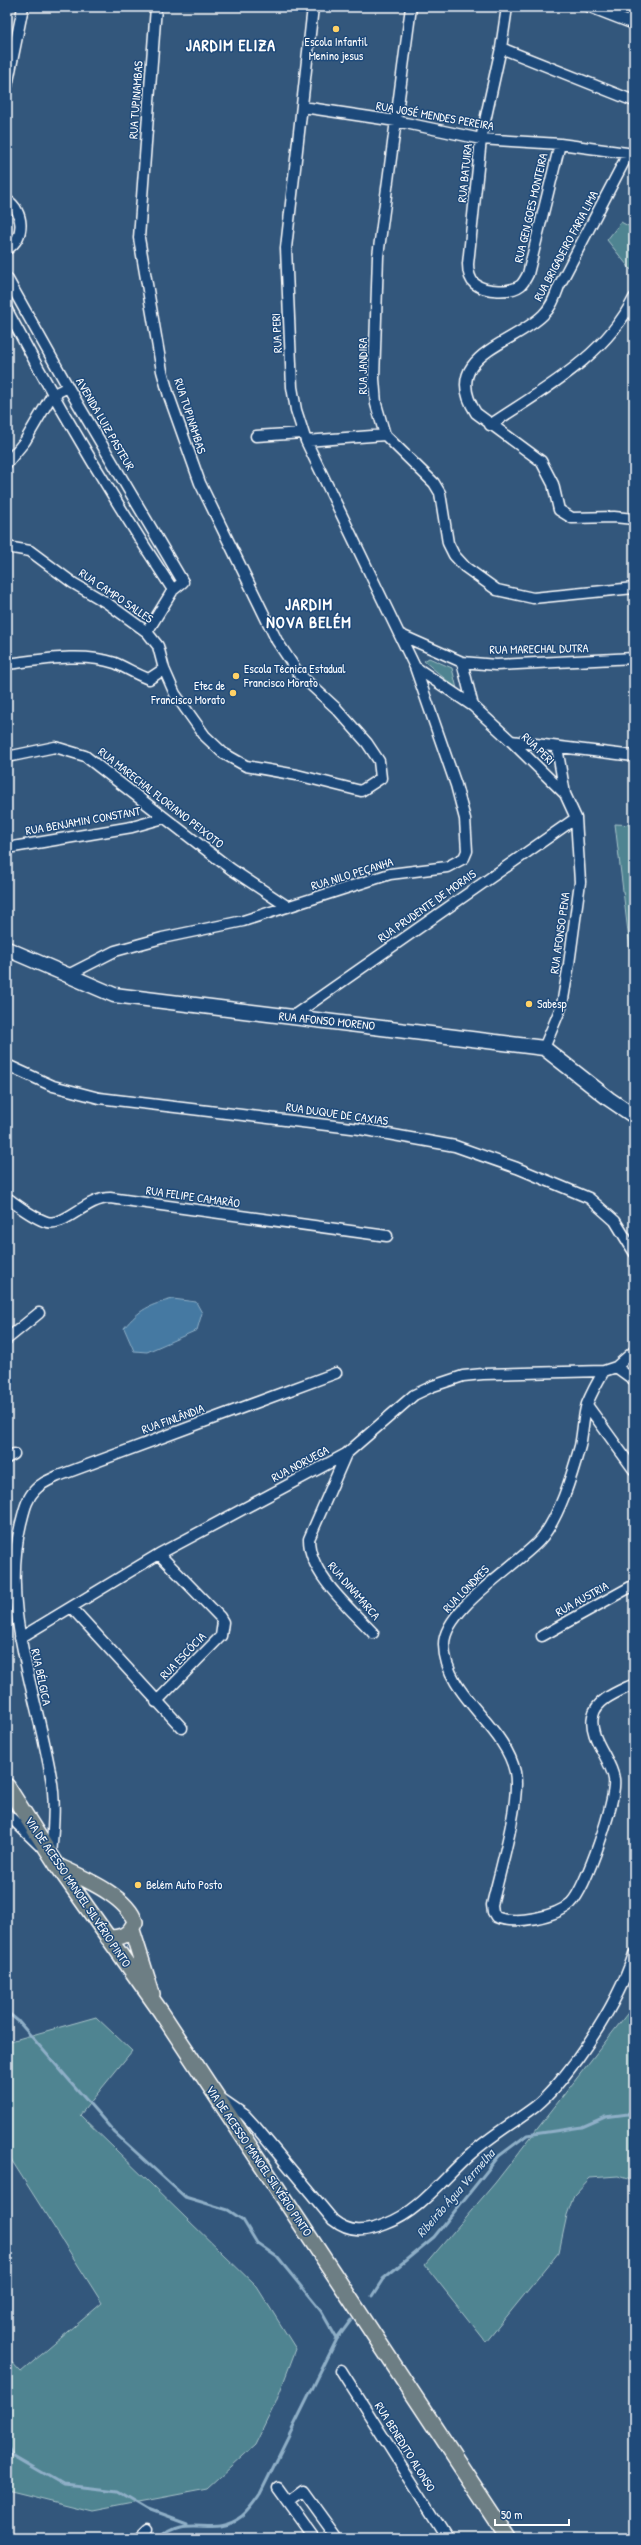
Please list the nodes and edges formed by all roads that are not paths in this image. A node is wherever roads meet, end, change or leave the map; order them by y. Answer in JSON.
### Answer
{"nodes":[{"id":1,"x":23,"y":7,"type":"edge"},
{"id":2,"x":156,"y":7,"type":"edge"},
{"id":3,"x":313,"y":7,"type":"edge"},
{"id":4,"x":411,"y":7,"type":"edge"},
{"id":5,"x":507,"y":7,"type":"edge"},
{"id":6,"x":590,"y":7,"type":"edge"},
{"id":7,"x":634,"y":24,"type":"edge"},
{"id":8,"x":501,"y":48,"type":"junction"},
{"id":9,"x":7,"y":86,"type":"edge"},
{"id":10,"x":634,"y":101,"type":"edge"},
{"id":11,"x":303,"y":107,"type":"junction"},
{"id":12,"x":396,"y":121,"type":"junction"},
{"id":13,"x":481,"y":139,"type":"junction"},
{"id":14,"x":560,"y":144,"type":"junction"},
{"id":15,"x":631,"y":154,"type":"edge"},
{"id":16,"x":7,"y":200,"type":"edge"},
{"id":17,"x":7,"y":248,"type":"edge"},
{"id":18,"x":7,"y":278,"type":"edge"},
{"id":19,"x":484,"y":288,"type":"joint"},
{"id":20,"x":634,"y":298,"type":"edge"},
{"id":21,"x":7,"y":310,"type":"edge"},
{"id":22,"x":68,"y":387,"type":"junction"},
{"id":23,"x":52,"y":395,"type":"junction"},
{"id":24,"x":490,"y":425,"type":"junction"},
{"id":25,"x":385,"y":435,"type":"junction"},
{"id":26,"x":256,"y":436,"type":"dead end"},
{"id":27,"x":305,"y":437,"type":"junction"},
{"id":28,"x":7,"y":463,"type":"edge"},
{"id":29,"x":634,"y":519,"type":"edge"},
{"id":30,"x":7,"y":547,"type":"edge"},
{"id":31,"x":634,"y":588,"type":"edge"},
{"id":32,"x":173,"y":590,"type":"junction"},
{"id":33,"x":147,"y":632,"type":"junction"},
{"id":34,"x":401,"y":635,"type":"junction"},
{"id":35,"x":634,"y":658,"type":"edge"},
{"id":36,"x":462,"y":662,"type":"junction"},
{"id":37,"x":7,"y":664,"type":"edge"},
{"id":38,"x":415,"y":667,"type":"junction"},
{"id":39,"x":164,"y":669,"type":"junction"},
{"id":40,"x":473,"y":706,"type":"junction"},
{"id":41,"x":511,"y":741,"type":"junction"},
{"id":42,"x":557,"y":746,"type":"junction"},
{"id":43,"x":634,"y":756,"type":"edge"},
{"id":44,"x":7,"y":757,"type":"edge"},
{"id":45,"x":381,"y":778,"type":"joint"},
{"id":46,"x":566,"y":794,"type":"junction"},
{"id":47,"x":164,"y":818,"type":"junction"},
{"id":48,"x":576,"y":818,"type":"junction"},
{"id":49,"x":7,"y":848,"type":"edge"},
{"id":50,"x":288,"y":907,"type":"junction"},
{"id":51,"x":7,"y":949,"type":"edge"},
{"id":52,"x":70,"y":974,"type":"junction"},
{"id":53,"x":293,"y":1016,"type":"junction"},
{"id":54,"x":544,"y":1048,"type":"junction"},
{"id":55,"x":7,"y":1065,"type":"edge"},
{"id":56,"x":634,"y":1116,"type":"edge"},
{"id":57,"x":7,"y":1198,"type":"edge"},
{"id":58,"x":387,"y":1236,"type":"dead end"},
{"id":59,"x":634,"y":1252,"type":"edge"},
{"id":60,"x":39,"y":1313,"type":"dead end"},
{"id":61,"x":7,"y":1339,"type":"edge"},
{"id":62,"x":634,"y":1351,"type":"edge"},
{"id":63,"x":616,"y":1367,"type":"junction"},
{"id":64,"x":604,"y":1371,"type":"junction"},
{"id":65,"x":336,"y":1373,"type":"dead end"},
{"id":66,"x":634,"y":1380,"type":"edge"},
{"id":67,"x":587,"y":1405,"type":"junction"},
{"id":68,"x":346,"y":1454,"type":"junction"},
{"id":69,"x":634,"y":1470,"type":"edge"},
{"id":70,"x":26,"y":1502,"type":"joint"},
{"id":71,"x":159,"y":1554,"type":"junction"},
{"id":72,"x":634,"y":1585,"type":"edge"},
{"id":73,"x":72,"y":1608,"type":"junction"},
{"id":74,"x":373,"y":1633,"type":"dead end"},
{"id":75,"x":542,"y":1636,"type":"dead end"},
{"id":76,"x":20,"y":1638,"type":"junction"},
{"id":77,"x":634,"y":1684,"type":"edge"},
{"id":78,"x":156,"y":1702,"type":"junction"},
{"id":79,"x":182,"y":1728,"type":"dead end"},
{"id":80,"x":7,"y":1786,"type":"edge"},
{"id":81,"x":7,"y":1794,"type":"edge"},
{"id":82,"x":24,"y":1813,"type":"junction"},
{"id":83,"x":7,"y":1814,"type":"edge"},
{"id":84,"x":54,"y":1861,"type":"junction"},
{"id":85,"x":132,"y":1930,"type":"junction"},
{"id":86,"x":108,"y":1938,"type":"junction"},
{"id":87,"x":634,"y":1954,"type":"edge"},
{"id":88,"x":632,"y":1969,"type":"edge"},
{"id":89,"x":155,"y":2005,"type":"junction"},
{"id":90,"x":216,"y":2095,"type":"junction"},
{"id":91,"x":341,"y":2370,"type":"dead end"},
{"id":92,"x":278,"y":2488,"type":"dead end"},
{"id":93,"x":288,"y":2502,"type":"junction"},
{"id":94,"x":148,"y":2530,"type":"dead end"},
{"id":95,"x":140,"y":2538,"type":"edge"},
{"id":96,"x":314,"y":2538,"type":"edge"},
{"id":97,"x":337,"y":2538,"type":"edge"},
{"id":98,"x":447,"y":2538,"type":"edge"},
{"id":99,"x":508,"y":2538,"type":"edge"}],
"edges":[{"from":1,"to":9,"type":"street"},
{"from":2,"to":45,"type":"street","name":"RUA TUPINAMBAS"},
{"from":3,"to":11,"type":"street","name":"RUA PERI"},
{"from":4,"to":12,"type":"street","name":"RUA JANDIRA"},
{"from":5,"to":8,"type":"street","name":"RUA BATUIRA"},
{"from":6,"to":7,"type":"street"},
{"from":8,"to":10,"type":"street"},
{"from":8,"to":13,"type":"street","name":"RUA BATUIRA"},
{"from":11,"to":12,"type":"street","name":"RUA JOSÉ MENDES PEREIRA"},
{"from":11,"to":27,"type":"street","name":"RUA PERI"},
{"from":12,"to":13,"type":"street","name":"RUA JOSÉ MENDES PEREIRA"},
{"from":12,"to":25,"type":"street","name":"RUA JANDIRA"},
{"from":13,"to":14,"type":"street","name":"RUA JOSÉ MENDES PEREIRA"},
{"from":13,"to":19,"type":"street","name":"RUA BATUIRA"},
{"from":14,"to":15,"type":"street","name":"RUA JOSÉ MENDES PEREIRA"},
{"from":14,"to":19,"type":"street","name":"RUA GEN GOES MONTEIRA"},
{"from":15,"to":24,"type":"street","name":"RUA BRIGADEIRO FARIA LIMA"},
{"from":16,"to":17,"type":"street"},
{"from":18,"to":22,"type":"street","name":"AVENIDA LUIZ PASTEUR"},
{"from":20,"to":24,"type":"street"},
{"from":21,"to":23,"type":"street"},
{"from":22,"to":23,"type":"street"},
{"from":22,"to":32,"type":"street","name":"AVENIDA LUIZ PASTEUR"},
{"from":23,"to":28,"type":"street"},
{"from":23,"to":32,"type":"street"},
{"from":24,"to":29,"type":"street","name":"RUA BRIGADEIRO FARIA LIMA"},
{"from":25,"to":27,"type":"street"},
{"from":25,"to":31,"type":"street","name":"RUA JANDIRA"},
{"from":26,"to":27,"type":"street"},
{"from":27,"to":34,"type":"street","name":"RUA PERI"},
{"from":30,"to":33,"type":"street","name":"RUA CAMPO SALLES"},
{"from":32,"to":33,"type":"street"},
{"from":33,"to":39,"type":"street","name":"RUA CAMPO SALLES"},
{"from":34,"to":36,"type":"street","name":"RUA MARECHAL DUTRA"},
{"from":34,"to":38,"type":"street","name":"RUA NILO PEÇANHA"},
{"from":35,"to":36,"type":"street","name":"RUA MARECHAL DUTRA"},
{"from":36,"to":40,"type":"street"},
{"from":37,"to":39,"type":"street"},
{"from":38,"to":40,"type":"street","name":"RUA PERI"},
{"from":38,"to":50,"type":"street","name":"RUA NILO PEÇANHA"},
{"from":39,"to":45,"type":"street","name":"RUA CAMPO SALLES"},
{"from":40,"to":41,"type":"street","name":"RUA PERI"},
{"from":41,"to":42,"type":"street"},
{"from":41,"to":46,"type":"street","name":"RUA PERI"},
{"from":42,"to":43,"type":"street"},
{"from":42,"to":46,"type":"street"},
{"from":44,"to":47,"type":"street","name":"RUA MARECHAL FLORIANO PEIXOTO"},
{"from":46,"to":48,"type":"street","name":"RUA PERI"},
{"from":47,"to":49,"type":"street","name":"RUA BENJAMIN CONSTANT"},
{"from":47,"to":50,"type":"street","name":"RUA MARECHAL FLORIANO PEIXOTO"},
{"from":48,"to":53,"type":"street","name":"RUA PRUDENTE DE MORAIS"},
{"from":48,"to":54,"type":"street","name":"RUA AFONSO PENA"},
{"from":50,"to":52,"type":"street","name":"RUA NILO PEÇANHA"},
{"from":51,"to":52,"type":"main road","name":"RUA AFONSO MORENO"},
{"from":52,"to":53,"type":"main road","name":"RUA AFONSO MORENO"},
{"from":53,"to":54,"type":"main road","name":"RUA AFONSO MORENO"},
{"from":54,"to":56,"type":"main road"},
{"from":55,"to":59,"type":"street","name":"RUA DUQUE DE CAXIAS"},
{"from":57,"to":58,"type":"street","name":"RUA FELIPE CAMARÃO"},
{"from":60,"to":61,"type":"street"},
{"from":62,"to":63,"type":"street"},
{"from":63,"to":64,"type":"street","name":"RUA NORUEGA"},
{"from":63,"to":66,"type":"street"},
{"from":64,"to":67,"type":"street","name":"RUA LONDRES"},
{"from":64,"to":68,"type":"street","name":"RUA NORUEGA"},
{"from":65,"to":70,"type":"street","name":"RUA FINLÂNDIA"},
{"from":67,"to":69,"type":"street"},
{"from":67,"to":77,"type":"street","name":"RUA LONDRES"},
{"from":68,"to":71,"type":"street","name":"RUA NORUEGA"},
{"from":68,"to":74,"type":"street","name":"RUA DINAMARCA"},
{"from":70,"to":76,"type":"street","name":"RUA BÉLGICA"},
{"from":71,"to":73,"type":"street","name":"RUA NORUEGA"},
{"from":71,"to":78,"type":"street","name":"RUA ESCÓCIA"},
{"from":72,"to":75,"type":"street","name":"RUA AUSTRIA"},
{"from":73,"to":76,"type":"street","name":"RUA NORUEGA"},
{"from":73,"to":78,"type":"street"},
{"from":76,"to":84,"type":"street","name":"RUA BÉLGICA"},
{"from":78,"to":79,"type":"street"},
{"from":80,"to":82,"type":"main road","name":"VIA DE ACESSO MANOEL SILVÉRIO PINTO"},
{"from":81,"to":82,"type":"street"},
{"from":82,"to":84,"type":"main road","name":"VIA DE ACESSO MANOEL SILVÉRIO PINTO"},
{"from":83,"to":84,"type":"street"},
{"from":84,"to":85,"type":"main road"},
{"from":84,"to":86,"type":"main road","name":"VIA DE ACESSO MANOEL SILVÉRIO PINTO"},
{"from":85,"to":86,"type":"main road"},
{"from":85,"to":89,"type":"main road"},
{"from":86,"to":89,"type":"main road","name":"VIA DE ACESSO MANOEL SILVÉRIO PINTO"},
{"from":87,"to":88,"type":"street"},
{"from":88,"to":90,"type":"street"},
{"from":89,"to":90,"type":"main road","name":"VIA DE ACESSO MANOEL SILVÉRIO PINTO"},
{"from":90,"to":99,"type":"main road","name":"VIA DE ACESSO MANOEL SILVÉRIO PINTO"},
{"from":91,"to":98,"type":"street","name":"RUA BENEDITO ALONSO"},
{"from":92,"to":93,"type":"street"},
{"from":93,"to":96,"type":"street"},
{"from":93,"to":97,"type":"street"},
{"from":94,"to":95,"type":"street"}]}
